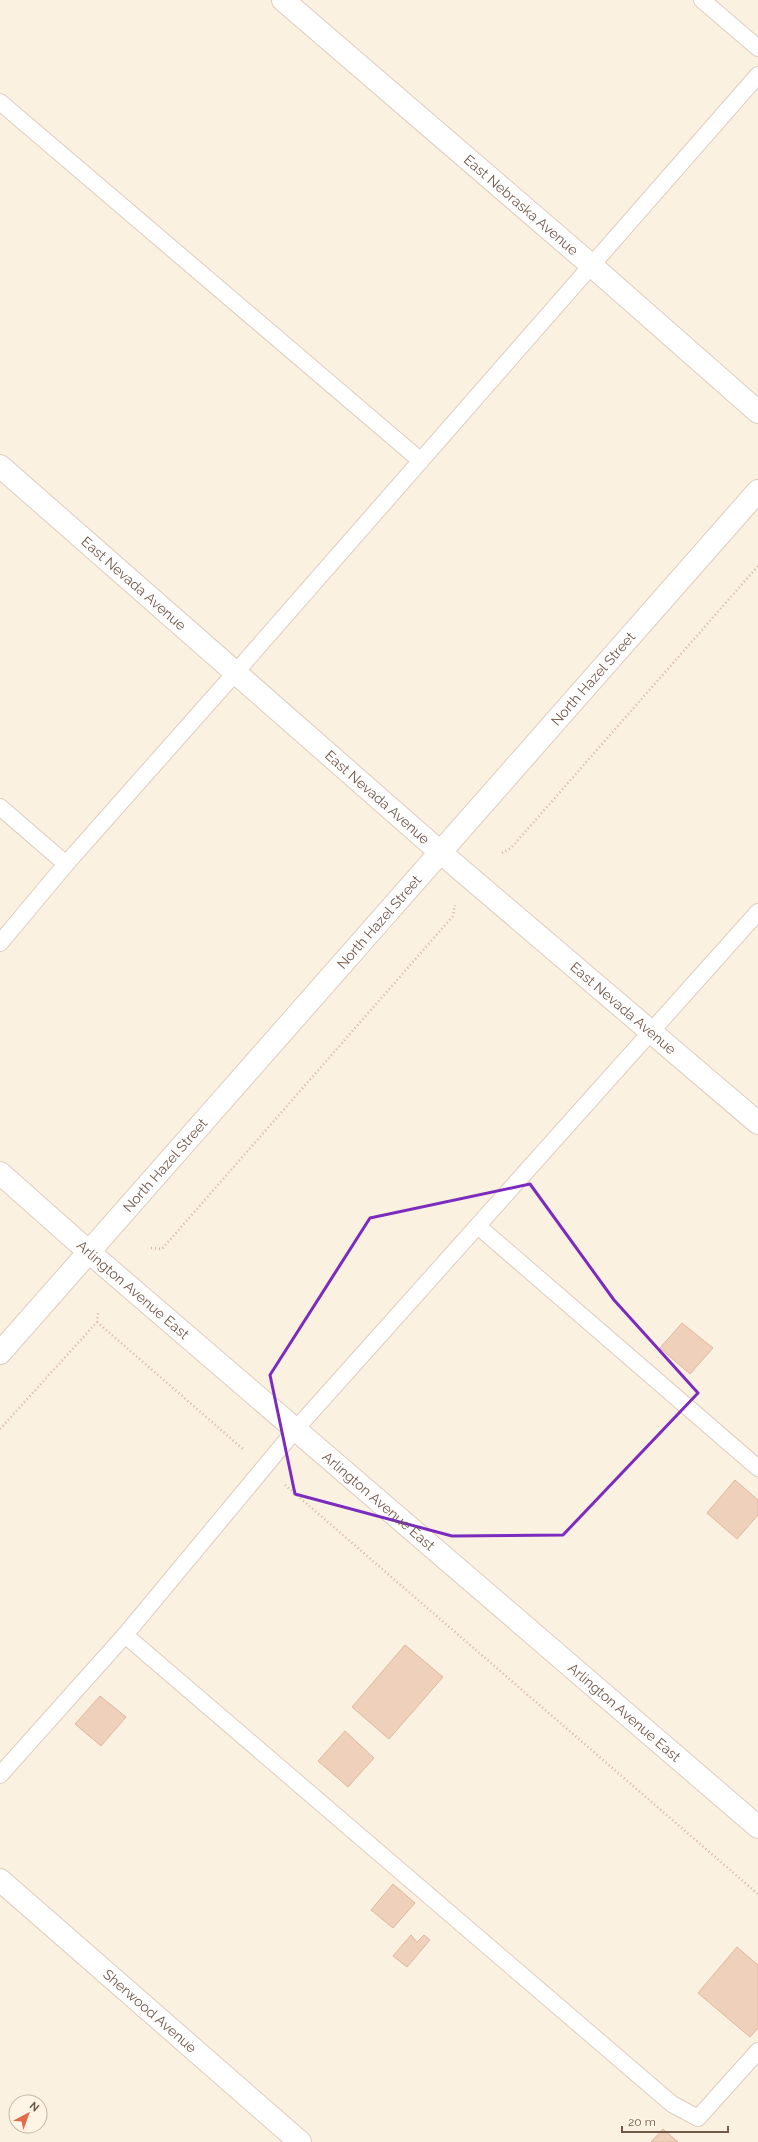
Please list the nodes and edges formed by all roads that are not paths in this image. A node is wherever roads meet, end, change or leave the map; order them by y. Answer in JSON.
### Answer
{"nodes":[{"id":1,"x":283,"y":0,"type":"edge"},
{"id":2,"x":702,"y":0,"type":"edge"},
{"id":3,"x":758,"y":48,"type":"edge"},
{"id":4,"x":758,"y":76,"type":"edge"},
{"id":5,"x":0,"y":102,"type":"edge"},
{"id":6,"x":591,"y":265,"type":"junction"},
{"id":7,"x":758,"y":412,"type":"edge"},
{"id":8,"x":421,"y":461,"type":"junction"},
{"id":9,"x":0,"y":466,"type":"edge"},
{"id":10,"x":758,"y":491,"type":"edge"},
{"id":11,"x":236,"y":672,"type":"junction"},
{"id":12,"x":0,"y":807,"type":"edge"},
{"id":13,"x":440,"y":852,"type":"junction"},
{"id":14,"x":66,"y":864,"type":"junction"},
{"id":15,"x":758,"y":912,"type":"edge"},
{"id":16,"x":0,"y":943,"type":"edge"},
{"id":17,"x":652,"y":1032,"type":"junction"},
{"id":18,"x":758,"y":1123,"type":"edge"},
{"id":19,"x":0,"y":1173,"type":"edge"},
{"id":20,"x":479,"y":1227,"type":"junction"},
{"id":21,"x":89,"y":1252,"type":"junction"},
{"id":22,"x":0,"y":1353,"type":"edge"},
{"id":23,"x":296,"y":1429,"type":"junction"},
{"id":24,"x":758,"y":1468,"type":"edge"},
{"id":25,"x":124,"y":1635,"type":"junction"},
{"id":26,"x":0,"y":1775,"type":"edge"},
{"id":27,"x":758,"y":1827,"type":"edge"},
{"id":28,"x":0,"y":1880,"type":"edge"},
{"id":29,"x":758,"y":2051,"type":"edge"},
{"id":30,"x":300,"y":2142,"type":"edge"}],
"edges":[{"from":1,"to":6,"type":"street","name":"East Nebraska Avenue"},
{"from":2,"to":3,"type":"lane"},
{"from":4,"to":6,"type":"lane"},
{"from":5,"to":8,"type":"lane"},
{"from":6,"to":7,"type":"street","name":"East Nebraska Avenue"},
{"from":6,"to":8,"type":"lane"},
{"from":8,"to":11,"type":"lane"},
{"from":9,"to":11,"type":"street","name":"East Nevada Avenue"},
{"from":10,"to":13,"type":"street","name":"North Hazel Street"},
{"from":11,"to":13,"type":"street","name":"East Nevada Avenue"},
{"from":11,"to":14,"type":"lane"},
{"from":12,"to":14,"type":"lane"},
{"from":13,"to":17,"type":"street","name":"East Nevada Avenue"},
{"from":13,"to":21,"type":"street","name":"North Hazel Street"},
{"from":14,"to":16,"type":"lane"},
{"from":15,"to":17,"type":"lane"},
{"from":17,"to":18,"type":"street","name":"East Nevada Avenue"},
{"from":17,"to":20,"type":"lane"},
{"from":19,"to":21,"type":"street","name":"Arlington Avenue East"},
{"from":20,"to":23,"type":"lane"},
{"from":20,"to":24,"type":"lane"},
{"from":21,"to":22,"type":"street","name":"North Hazel Street"},
{"from":21,"to":23,"type":"street","name":"Arlington Avenue East"},
{"from":23,"to":25,"type":"lane"},
{"from":23,"to":27,"type":"street","name":"Arlington Avenue East"},
{"from":25,"to":26,"type":"lane"},
{"from":25,"to":29,"type":"lane"},
{"from":28,"to":30,"type":"street","name":"Sherwood Avenue"}]}
